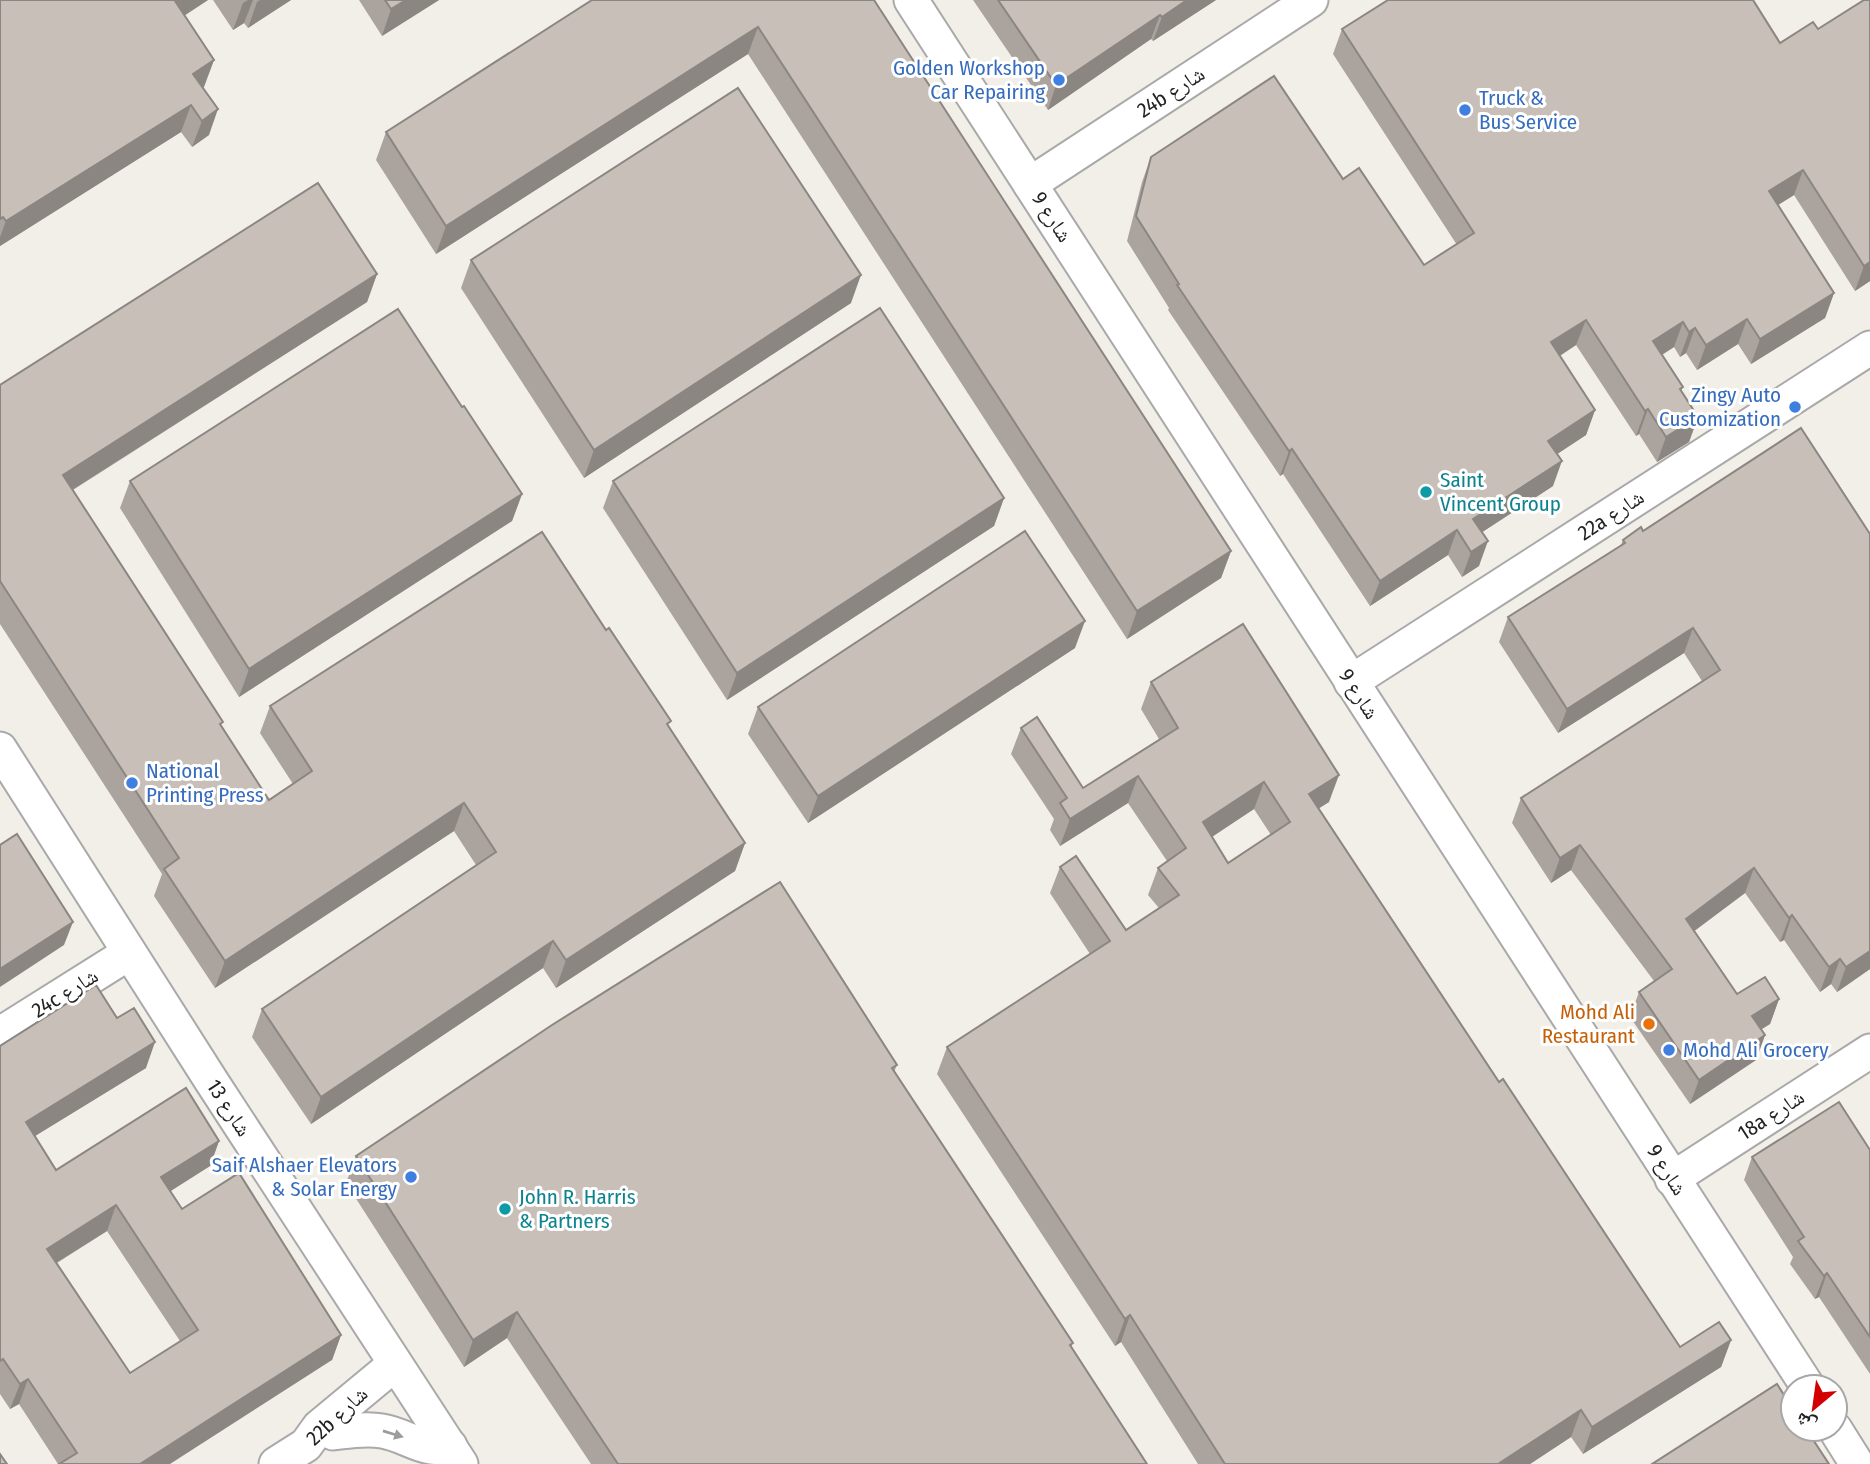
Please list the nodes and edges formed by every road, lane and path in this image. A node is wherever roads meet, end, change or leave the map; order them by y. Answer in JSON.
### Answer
{"nodes":[{"id":1,"x":911,"y":0,"type":"edge"},
{"id":2,"x":1311,"y":0,"type":"edge"},
{"id":3,"x":1030,"y":184,"type":"junction"},
{"id":4,"x":1870,"y":348,"type":"edge"},
{"id":5,"x":1351,"y":682,"type":"junction"},
{"id":6,"x":0,"y":749,"type":"edge"},
{"id":7,"x":129,"y":953,"type":"junction"},
{"id":8,"x":0,"y":1034,"type":"edge"},
{"id":9,"x":1870,"y":1051,"type":"edge"},
{"id":10,"x":1672,"y":1179,"type":"junction"},
{"id":11,"x":1799,"y":1373,"type":"edge"},
{"id":12,"x":402,"y":1374,"type":"junction"},
{"id":13,"x":320,"y":1439,"type":"junction"},
{"id":14,"x":1844,"y":1443,"type":"edge"},
{"id":15,"x":456,"y":1455,"type":"edge"},
{"id":16,"x":276,"y":1464,"type":"edge"},
{"id":17,"x":1857,"y":1464,"type":"edge"}],
"edges":[{"from":1,"to":3,"type":"street","name":"شارع 9"},
{"from":2,"to":3,"type":"street","name":"24b شارع"},
{"from":3,"to":5,"type":"street","name":"شارع 9"},
{"from":4,"to":5,"type":"street","name":"22a شارع"},
{"from":5,"to":10,"type":"street","name":"شارع 9"},
{"from":6,"to":7,"type":"street","name":"شارع 13"},
{"from":7,"to":8,"type":"street","name":"24c شارع"},
{"from":7,"to":12,"type":"street","name":"شارع 13"},
{"from":9,"to":10,"type":"street","name":"18a شارع"},
{"from":10,"to":11,"type":"street","name":"شارع 9"},
{"from":12,"to":13,"type":"street","name":"22b شارع"},
{"from":12,"to":15,"type":"street","name":"شارع 13"},
{"from":13,"to":15,"type":"street","one_way":true},
{"from":13,"to":16,"type":"street","name":"22b شارع"},
{"from":14,"to":17,"type":"street"}]}
